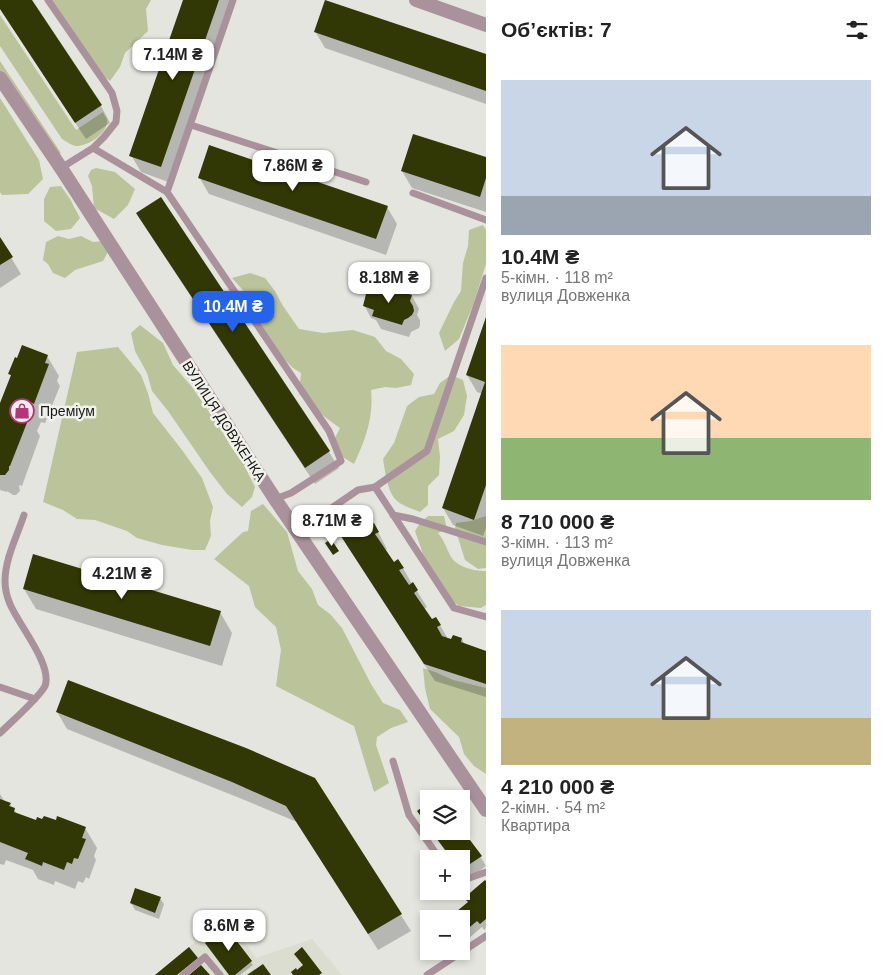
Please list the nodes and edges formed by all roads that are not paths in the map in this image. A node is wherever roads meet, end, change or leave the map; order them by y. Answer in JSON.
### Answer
{"nodes":[{"id":1,"x":48,"y":0,"type":"edge"},
{"id":2,"x":233,"y":0,"type":"edge"},
{"id":3,"x":416,"y":0,"type":"edge"},
{"id":4,"x":486,"y":25,"type":"edge"},
{"id":5,"x":0,"y":78,"type":"edge"},
{"id":6,"x":190,"y":125,"type":"junction"},
{"id":7,"x":93,"y":148,"type":"junction"},
{"id":8,"x":61,"y":168,"type":"junction"},
{"id":9,"x":366,"y":182,"type":"dead end"},
{"id":10,"x":167,"y":192,"type":"junction"},
{"id":11,"x":413,"y":193,"type":"dead end"},
{"id":12,"x":486,"y":220,"type":"edge"},
{"id":13,"x":486,"y":278,"type":"edge"},
{"id":14,"x":375,"y":487,"type":"junction"},
{"id":15,"x":275,"y":500,"type":"junction"},
{"id":16,"x":24,"y":515,"type":"dead end"},
{"id":17,"x":393,"y":515,"type":"junction"},
{"id":18,"x":297,"y":533,"type":"junction"},
{"id":19,"x":486,"y":542,"type":"edge"},
{"id":20,"x":486,"y":618,"type":"edge"},
{"id":21,"x":0,"y":687,"type":"edge"},
{"id":22,"x":35,"y":699,"type":"junction"},
{"id":23,"x":0,"y":733,"type":"edge"},
{"id":24,"x":393,"y":761,"type":"dead end"},
{"id":25,"x":486,"y":810,"type":"edge"},
{"id":26,"x":434,"y":850,"type":"edge"},
{"id":27,"x":486,"y":872,"type":"edge"},
{"id":28,"x":470,"y":878,"type":"edge"},
{"id":29,"x":486,"y":936,"type":"edge"},
{"id":30,"x":183,"y":975,"type":"edge"},
{"id":31,"x":220,"y":975,"type":"edge"},
{"id":32,"x":427,"y":975,"type":"edge"}],
"edges":[{"from":1,"to":7,"type":"lane"},
{"from":2,"to":6,"type":"lane"},
{"from":3,"to":4,"type":"street"},
{"from":5,"to":8,"type":"street","name":"ВУЛИЦЯ ДОВЖЕНКА"},
{"from":6,"to":9,"type":"lane"},
{"from":6,"to":10,"type":"lane"},
{"from":7,"to":8,"type":"lane"},
{"from":7,"to":10,"type":"lane"},
{"from":8,"to":15,"type":"street","name":"ВУЛИЦЯ ДОВЖЕНКА"},
{"from":10,"to":15,"type":"lane"},
{"from":11,"to":12,"type":"lane"},
{"from":13,"to":14,"type":"lane"},
{"from":14,"to":17,"type":"lane"},
{"from":14,"to":18,"type":"lane"},
{"from":15,"to":18,"type":"street","name":"ВУЛИЦЯ ДОВЖЕНКА"},
{"from":16,"to":22,"type":"lane"},
{"from":17,"to":19,"type":"lane"},
{"from":17,"to":20,"type":"lane"},
{"from":18,"to":25,"type":"street","name":"ВУЛИЦЯ ДОВЖЕНКА"},
{"from":21,"to":22,"type":"lane"},
{"from":22,"to":23,"type":"lane"},
{"from":24,"to":26,"type":"lane"},
{"from":27,"to":28,"type":"lane"},
{"from":29,"to":32,"type":"lane"},
{"from":30,"to":31,"type":"lane"}]}
